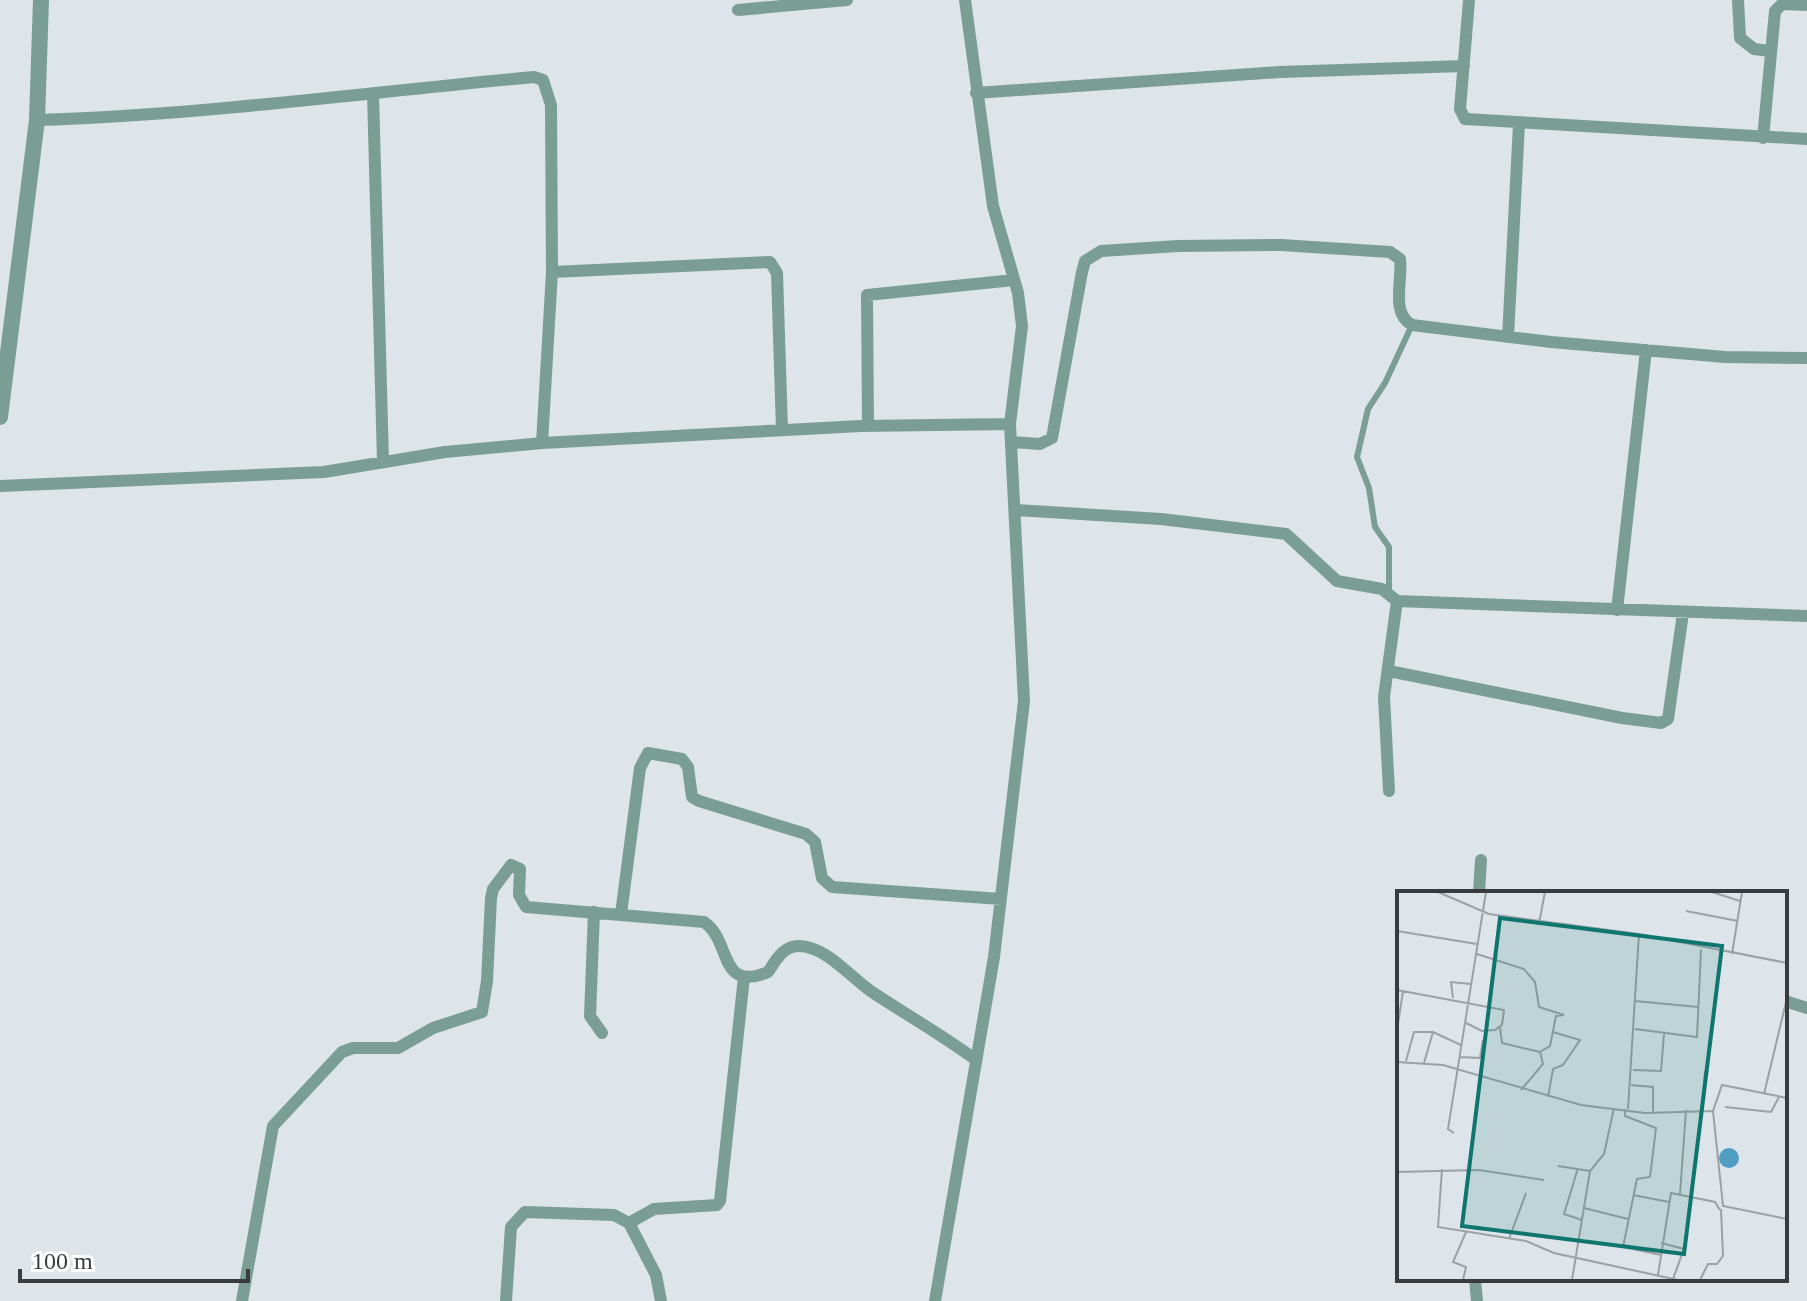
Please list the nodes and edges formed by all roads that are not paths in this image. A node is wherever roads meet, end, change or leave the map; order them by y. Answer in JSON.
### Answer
{"nodes":[{"id":1,"x":41,"y":0,"type":"edge"},
{"id":2,"x":847,"y":0,"type":"edge"},
{"id":3,"x":965,"y":0,"type":"edge"},
{"id":4,"x":1469,"y":0,"type":"edge"},
{"id":5,"x":1738,"y":0,"type":"edge"},
{"id":6,"x":822,"y":1,"type":"edge"},
{"id":7,"x":1807,"y":5,"type":"edge"},
{"id":8,"x":738,"y":10,"type":"dead end"},
{"id":9,"x":1770,"y":51,"type":"junction"},
{"id":10,"x":1464,"y":66,"type":"junction"},
{"id":11,"x":976,"y":93,"type":"junction"},
{"id":12,"x":373,"y":94,"type":"junction"},
{"id":13,"x":37,"y":120,"type":"junction"},
{"id":14,"x":1519,"y":124,"type":"junction"},
{"id":15,"x":1763,"y":138,"type":"junction"},
{"id":16,"x":1807,"y":139,"type":"edge"},
{"id":17,"x":552,"y":272,"type":"junction"},
{"id":18,"x":1014,"y":280,"type":"junction"},
{"id":19,"x":1412,"y":325,"type":"junction"},
{"id":20,"x":1508,"y":337,"type":"junction"},
{"id":21,"x":1646,"y":350,"type":"junction"},
{"id":22,"x":1807,"y":358,"type":"edge"},
{"id":23,"x":0,"y":417,"type":"edge"},
{"id":24,"x":1010,"y":424,"type":"junction"},
{"id":25,"x":868,"y":426,"type":"junction"},
{"id":26,"x":782,"y":430,"type":"junction"},
{"id":27,"x":1011,"y":442,"type":"junction"},
{"id":28,"x":542,"y":443,"type":"junction"},
{"id":29,"x":383,"y":461,"type":"junction"},
{"id":30,"x":0,"y":486,"type":"edge"},
{"id":31,"x":1016,"y":510,"type":"junction"},
{"id":32,"x":1393,"y":598,"type":"junction"},
{"id":33,"x":1617,"y":610,"type":"junction"},
{"id":34,"x":1683,"y":613,"type":"junction"},
{"id":35,"x":1807,"y":616,"type":"edge"},
{"id":36,"x":1389,"y":671,"type":"junction"},
{"id":37,"x":1389,"y":791,"type":"dead end"},
{"id":38,"x":1481,"y":860,"type":"dead end"},
{"id":39,"x":1479,"y":891,"type":"edge"},
{"id":40,"x":1001,"y":899,"type":"junction"},
{"id":41,"x":594,"y":912,"type":"junction"},
{"id":42,"x":621,"y":914,"type":"junction"},
{"id":43,"x":744,"y":977,"type":"junction"},
{"id":44,"x":1787,"y":1002,"type":"edge"},
{"id":45,"x":1807,"y":1008,"type":"edge"},
{"id":46,"x":602,"y":1033,"type":"dead end"},
{"id":47,"x":976,"y":1060,"type":"junction"},
{"id":48,"x":629,"y":1223,"type":"junction"},
{"id":49,"x":1475,"y":1281,"type":"edge"},
{"id":50,"x":242,"y":1301,"type":"edge"},
{"id":51,"x":506,"y":1301,"type":"edge"},
{"id":52,"x":661,"y":1301,"type":"edge"},
{"id":53,"x":935,"y":1301,"type":"edge"},
{"id":54,"x":1477,"y":1301,"type":"edge"}],
"edges":[{"from":1,"to":13,"type":"street"},
{"from":2,"to":6,"type":"street"},
{"from":3,"to":11,"type":"street"},
{"from":4,"to":10,"type":"street"},
{"from":5,"to":9,"type":"street"},
{"from":6,"to":8,"type":"street"},
{"from":7,"to":9,"type":"street"},
{"from":9,"to":15,"type":"street"},
{"from":10,"to":11,"type":"street"},
{"from":10,"to":14,"type":"street"},
{"from":11,"to":18,"type":"street"},
{"from":12,"to":13,"type":"street"},
{"from":12,"to":17,"type":"street"},
{"from":12,"to":29,"type":"street"},
{"from":13,"to":23,"type":"street"},
{"from":14,"to":15,"type":"street"},
{"from":14,"to":20,"type":"street"},
{"from":15,"to":16,"type":"street"},
{"from":17,"to":26,"type":"street"},
{"from":17,"to":28,"type":"street"},
{"from":18,"to":24,"type":"street"},
{"from":18,"to":25,"type":"street"},
{"from":19,"to":20,"type":"street"},
{"from":19,"to":27,"type":"street"},
{"from":19,"to":32,"type":"lane"},
{"from":20,"to":21,"type":"street"},
{"from":21,"to":22,"type":"street"},
{"from":21,"to":33,"type":"street"},
{"from":24,"to":25,"type":"street"},
{"from":24,"to":27,"type":"street"},
{"from":25,"to":26,"type":"street"},
{"from":26,"to":28,"type":"street"},
{"from":27,"to":31,"type":"street"},
{"from":28,"to":29,"type":"street"},
{"from":29,"to":30,"type":"street"},
{"from":31,"to":32,"type":"street"},
{"from":31,"to":40,"type":"street"},
{"from":32,"to":33,"type":"street"},
{"from":32,"to":36,"type":"street"},
{"from":33,"to":34,"type":"street"},
{"from":34,"to":35,"type":"street"},
{"from":34,"to":36,"type":"street"},
{"from":36,"to":37,"type":"street"},
{"from":38,"to":39,"type":"street"},
{"from":40,"to":42,"type":"street"},
{"from":40,"to":47,"type":"street"},
{"from":41,"to":42,"type":"street"},
{"from":41,"to":46,"type":"street"},
{"from":41,"to":50,"type":"street"},
{"from":42,"to":43,"type":"street"},
{"from":43,"to":47,"type":"street"},
{"from":43,"to":48,"type":"street"},
{"from":44,"to":45,"type":"street"},
{"from":47,"to":53,"type":"street"},
{"from":48,"to":51,"type":"street"},
{"from":48,"to":52,"type":"street"},
{"from":49,"to":54,"type":"street"}]}
